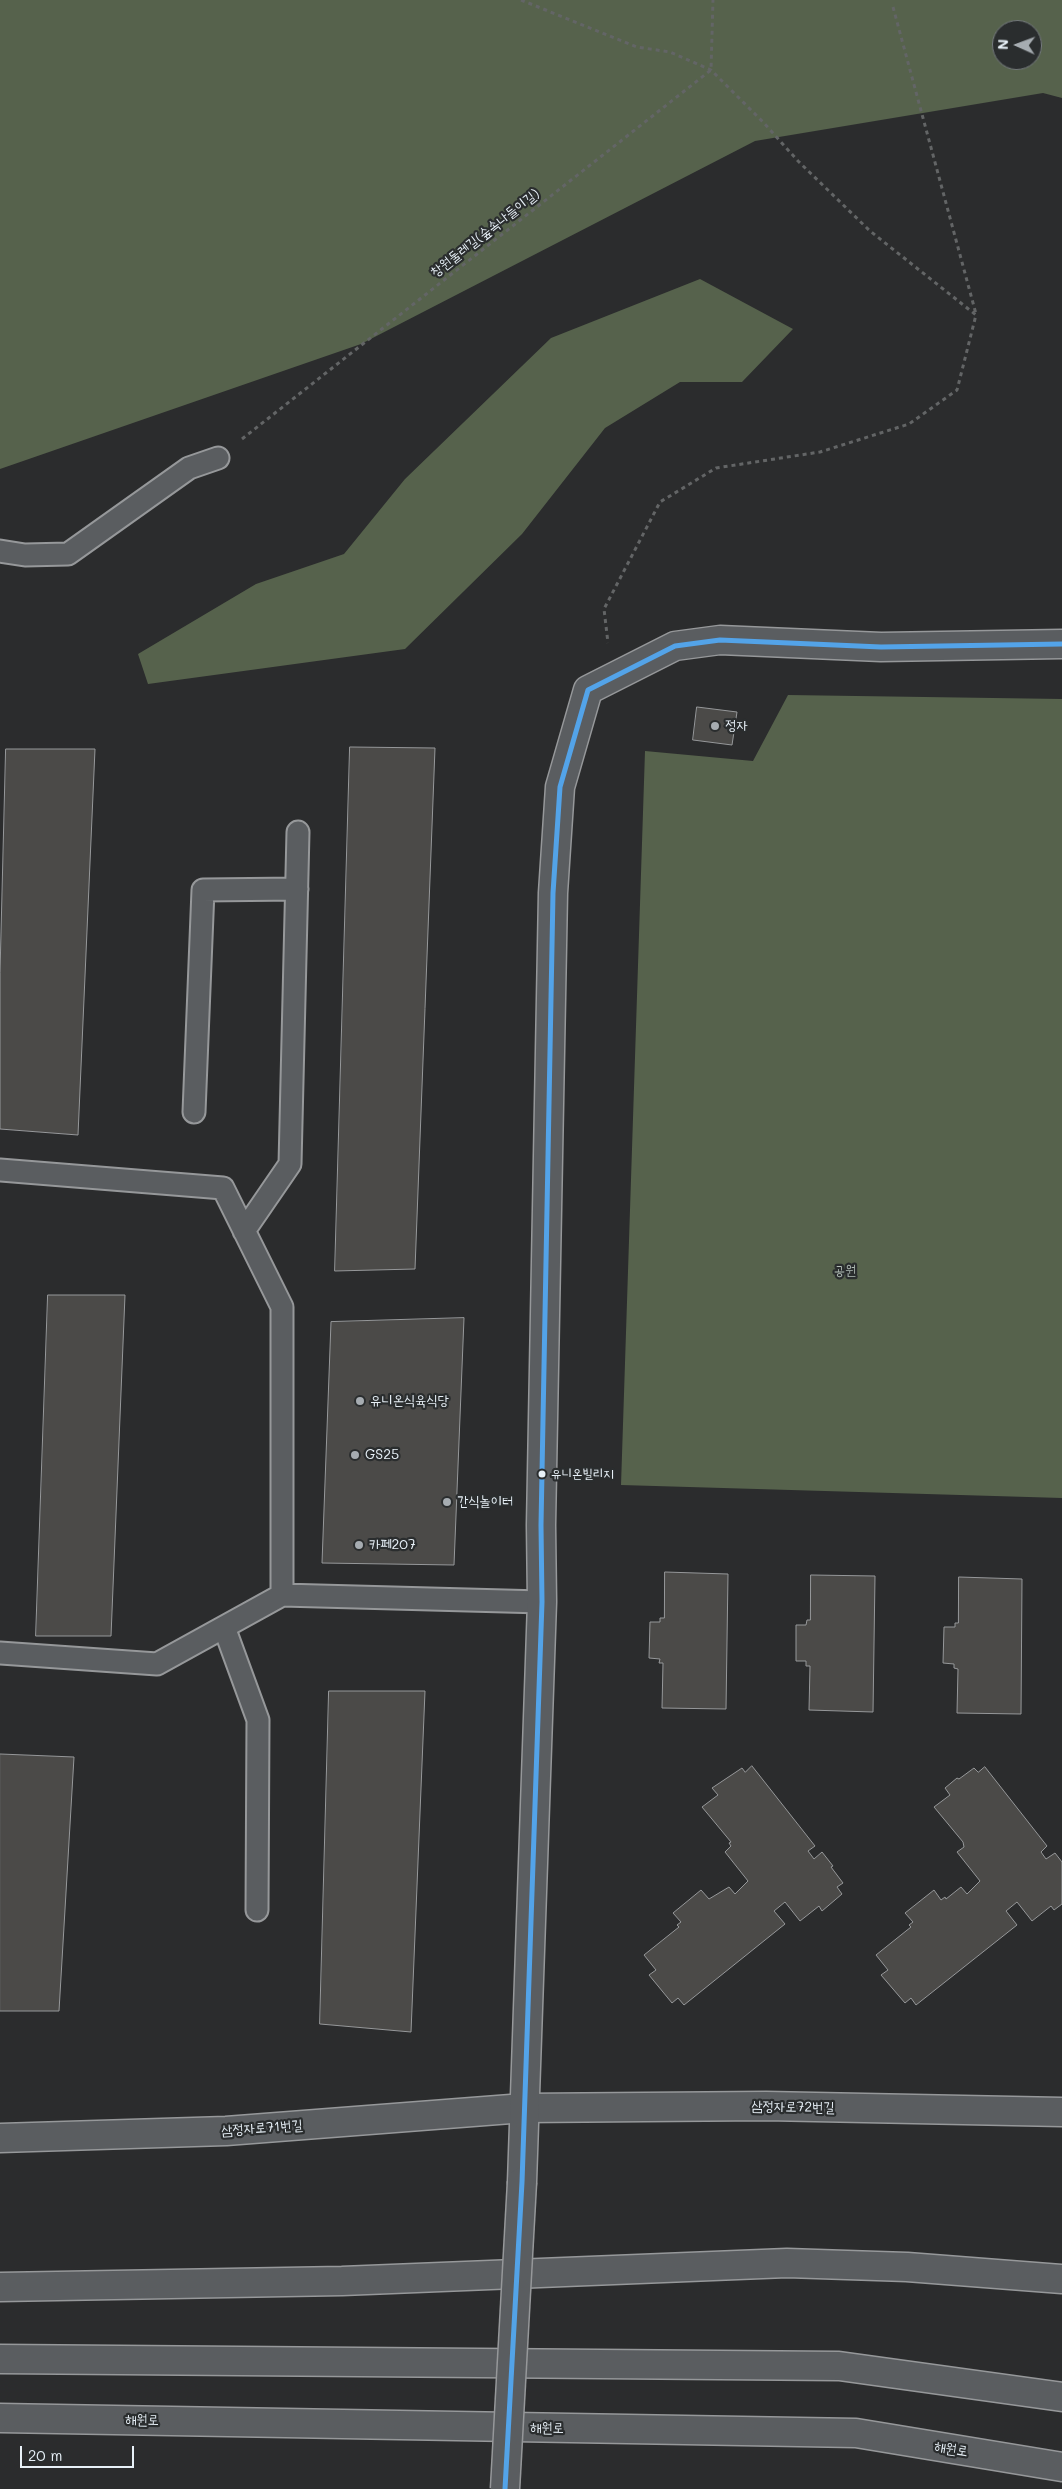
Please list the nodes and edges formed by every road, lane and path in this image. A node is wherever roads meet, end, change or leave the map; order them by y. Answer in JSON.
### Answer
{"nodes":[{"id":1,"x":521,"y":0,"type":"edge"},
{"id":2,"x":713,"y":0,"type":"edge"},
{"id":3,"x":893,"y":7,"type":"dead end"},
{"id":4,"x":711,"y":70,"type":"junction"},
{"id":5,"x":976,"y":315,"type":"junction"},
{"id":6,"x":218,"y":458,"type":"joint"},
{"id":7,"x":0,"y":551,"type":"edge"},
{"id":8,"x":1062,"y":644,"type":"edge"},
{"id":9,"x":612,"y":678,"type":"junction"},
{"id":10,"x":298,"y":832,"type":"dead end"},
{"id":11,"x":297,"y":889,"type":"junction"},
{"id":12,"x":194,"y":1112,"type":"dead end"},
{"id":13,"x":0,"y":1170,"type":"edge"},
{"id":14,"x":244,"y":1230,"type":"junction"},
{"id":15,"x":282,"y":1595,"type":"junction"},
{"id":16,"x":542,"y":1602,"type":"junction"},
{"id":17,"x":224,"y":1627,"type":"junction"},
{"id":18,"x":0,"y":1653,"type":"edge"},
{"id":19,"x":257,"y":1910,"type":"dead end"},
{"id":20,"x":524,"y":2108,"type":"junction"},
{"id":21,"x":1062,"y":2112,"type":"edge"},
{"id":22,"x":0,"y":2138,"type":"edge"},
{"id":23,"x":1062,"y":2279,"type":"edge"},
{"id":24,"x":0,"y":2287,"type":"edge"},
{"id":25,"x":0,"y":2359,"type":"edge"},
{"id":26,"x":1062,"y":2397,"type":"edge"},
{"id":27,"x":0,"y":2418,"type":"edge"},
{"id":28,"x":1062,"y":2467,"type":"edge"},
{"id":29,"x":505,"y":2489,"type":"edge"}],
"edges":[{"from":1,"to":4,"type":"path"},
{"from":2,"to":4,"type":"path"},
{"from":3,"to":5,"type":"path"},
{"from":4,"to":5,"type":"path"},
{"from":4,"to":6,"type":"path","name":"창원둘레길(숲속나들이길)"},
{"from":5,"to":9,"type":"path"},
{"from":6,"to":7,"type":"lane"},
{"from":8,"to":9,"type":"main road"},
{"from":9,"to":16,"type":"main road"},
{"from":10,"to":11,"type":"lane"},
{"from":11,"to":12,"type":"lane"},
{"from":11,"to":14,"type":"lane"},
{"from":13,"to":14,"type":"lane"},
{"from":14,"to":15,"type":"lane"},
{"from":15,"to":16,"type":"lane"},
{"from":15,"to":17,"type":"lane"},
{"from":16,"to":20,"type":"main road"},
{"from":17,"to":18,"type":"lane"},
{"from":17,"to":19,"type":"lane"},
{"from":20,"to":21,"type":"main road","name":"삼정자로72번길"},
{"from":20,"to":22,"type":"main road","name":"삼정자로71번길"},
{"from":20,"to":29,"type":"main road","bridge":true},
{"from":23,"to":24,"type":"main road"},
{"from":25,"to":26,"type":"main road"},
{"from":27,"to":28,"type":"main road","name":"해원로"}]}
